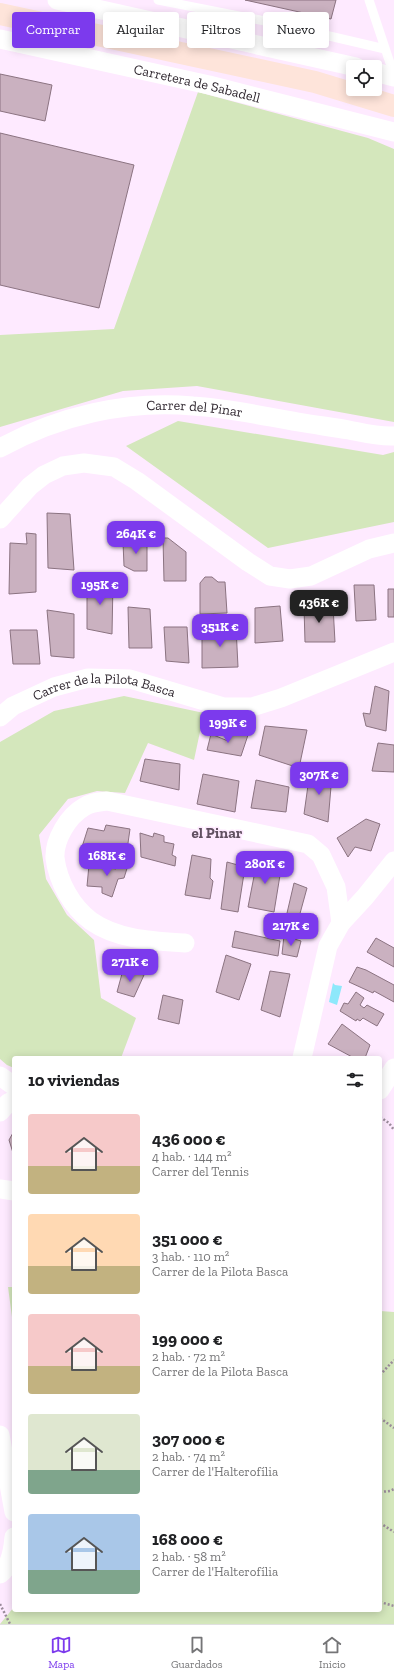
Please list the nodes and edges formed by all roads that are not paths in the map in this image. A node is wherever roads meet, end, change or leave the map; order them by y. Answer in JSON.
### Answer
{"nodes":[{"id":1,"x":57,"y":0,"type":"edge"},
{"id":2,"x":158,"y":0,"type":"edge"},
{"id":3,"x":369,"y":0,"type":"edge"},
{"id":4,"x":0,"y":14,"type":"edge"},
{"id":5,"x":0,"y":39,"type":"edge"},
{"id":6,"x":385,"y":49,"type":"junction"},
{"id":7,"x":346,"y":65,"type":"edge"},
{"id":8,"x":382,"y":73,"type":"edge"},
{"id":9,"x":394,"y":76,"type":"edge"},
{"id":10,"x":394,"y":106,"type":"edge"},
{"id":11,"x":394,"y":132,"type":"edge"},
{"id":12,"x":394,"y":436,"type":"edge"},
{"id":13,"x":0,"y":448,"type":"edge"},
{"id":14,"x":0,"y":519,"type":"edge"},
{"id":15,"x":394,"y":543,"type":"edge"},
{"id":16,"x":394,"y":652,"type":"edge"},
{"id":17,"x":0,"y":717,"type":"edge"},
{"id":18,"x":394,"y":861,"type":"edge"},
{"id":19,"x":341,"y":922,"type":"junction"},
{"id":20,"x":185,"y":943,"type":"dead end"},
{"id":21,"x":302,"y":1056,"type":"edge"},
{"id":22,"x":394,"y":1068,"type":"edge"},
{"id":23,"x":0,"y":1076,"type":"edge"},
{"id":24,"x":12,"y":1085,"type":"edge"},
{"id":25,"x":382,"y":1087,"type":"edge"},
{"id":26,"x":0,"y":1088,"type":"edge"},
{"id":27,"x":12,"y":1091,"type":"edge"},
{"id":28,"x":12,"y":1101,"type":"edge"},
{"id":29,"x":0,"y":1112,"type":"edge"},
{"id":30,"x":0,"y":1189,"type":"edge"},
{"id":31,"x":12,"y":1191,"type":"edge"},
{"id":32,"x":0,"y":1435,"type":"edge"},
{"id":33,"x":12,"y":1501,"type":"edge"},
{"id":34,"x":12,"y":1553,"type":"edge"},
{"id":35,"x":2,"y":1572,"type":"edge"}],
"edges":[{"from":1,"to":7,"type":"street"},
{"from":2,"to":6,"type":"lane"},
{"from":3,"to":6,"type":"lane"},
{"from":4,"to":10,"type":"main road"},
{"from":5,"to":11,"type":"street","name":"Carretera de Sabadell"},
{"from":6,"to":9,"type":"lane"},
{"from":8,"to":9,"type":"street"},
{"from":12,"to":13,"type":"street","name":"Carrer del Pinar"},
{"from":14,"to":15,"type":"street"},
{"from":16,"to":17,"type":"street","name":"Carrer de la Pilota Basca"},
{"from":18,"to":19,"type":"street"},
{"from":19,"to":20,"type":"street"},
{"from":19,"to":21,"type":"street"},
{"from":22,"to":25,"type":"street"},
{"from":23,"to":24,"type":"street"},
{"from":26,"to":27,"type":"street"},
{"from":28,"to":29,"type":"street"},
{"from":30,"to":31,"type":"street"},
{"from":32,"to":33,"type":"street"},
{"from":34,"to":35,"type":"street"}]}
